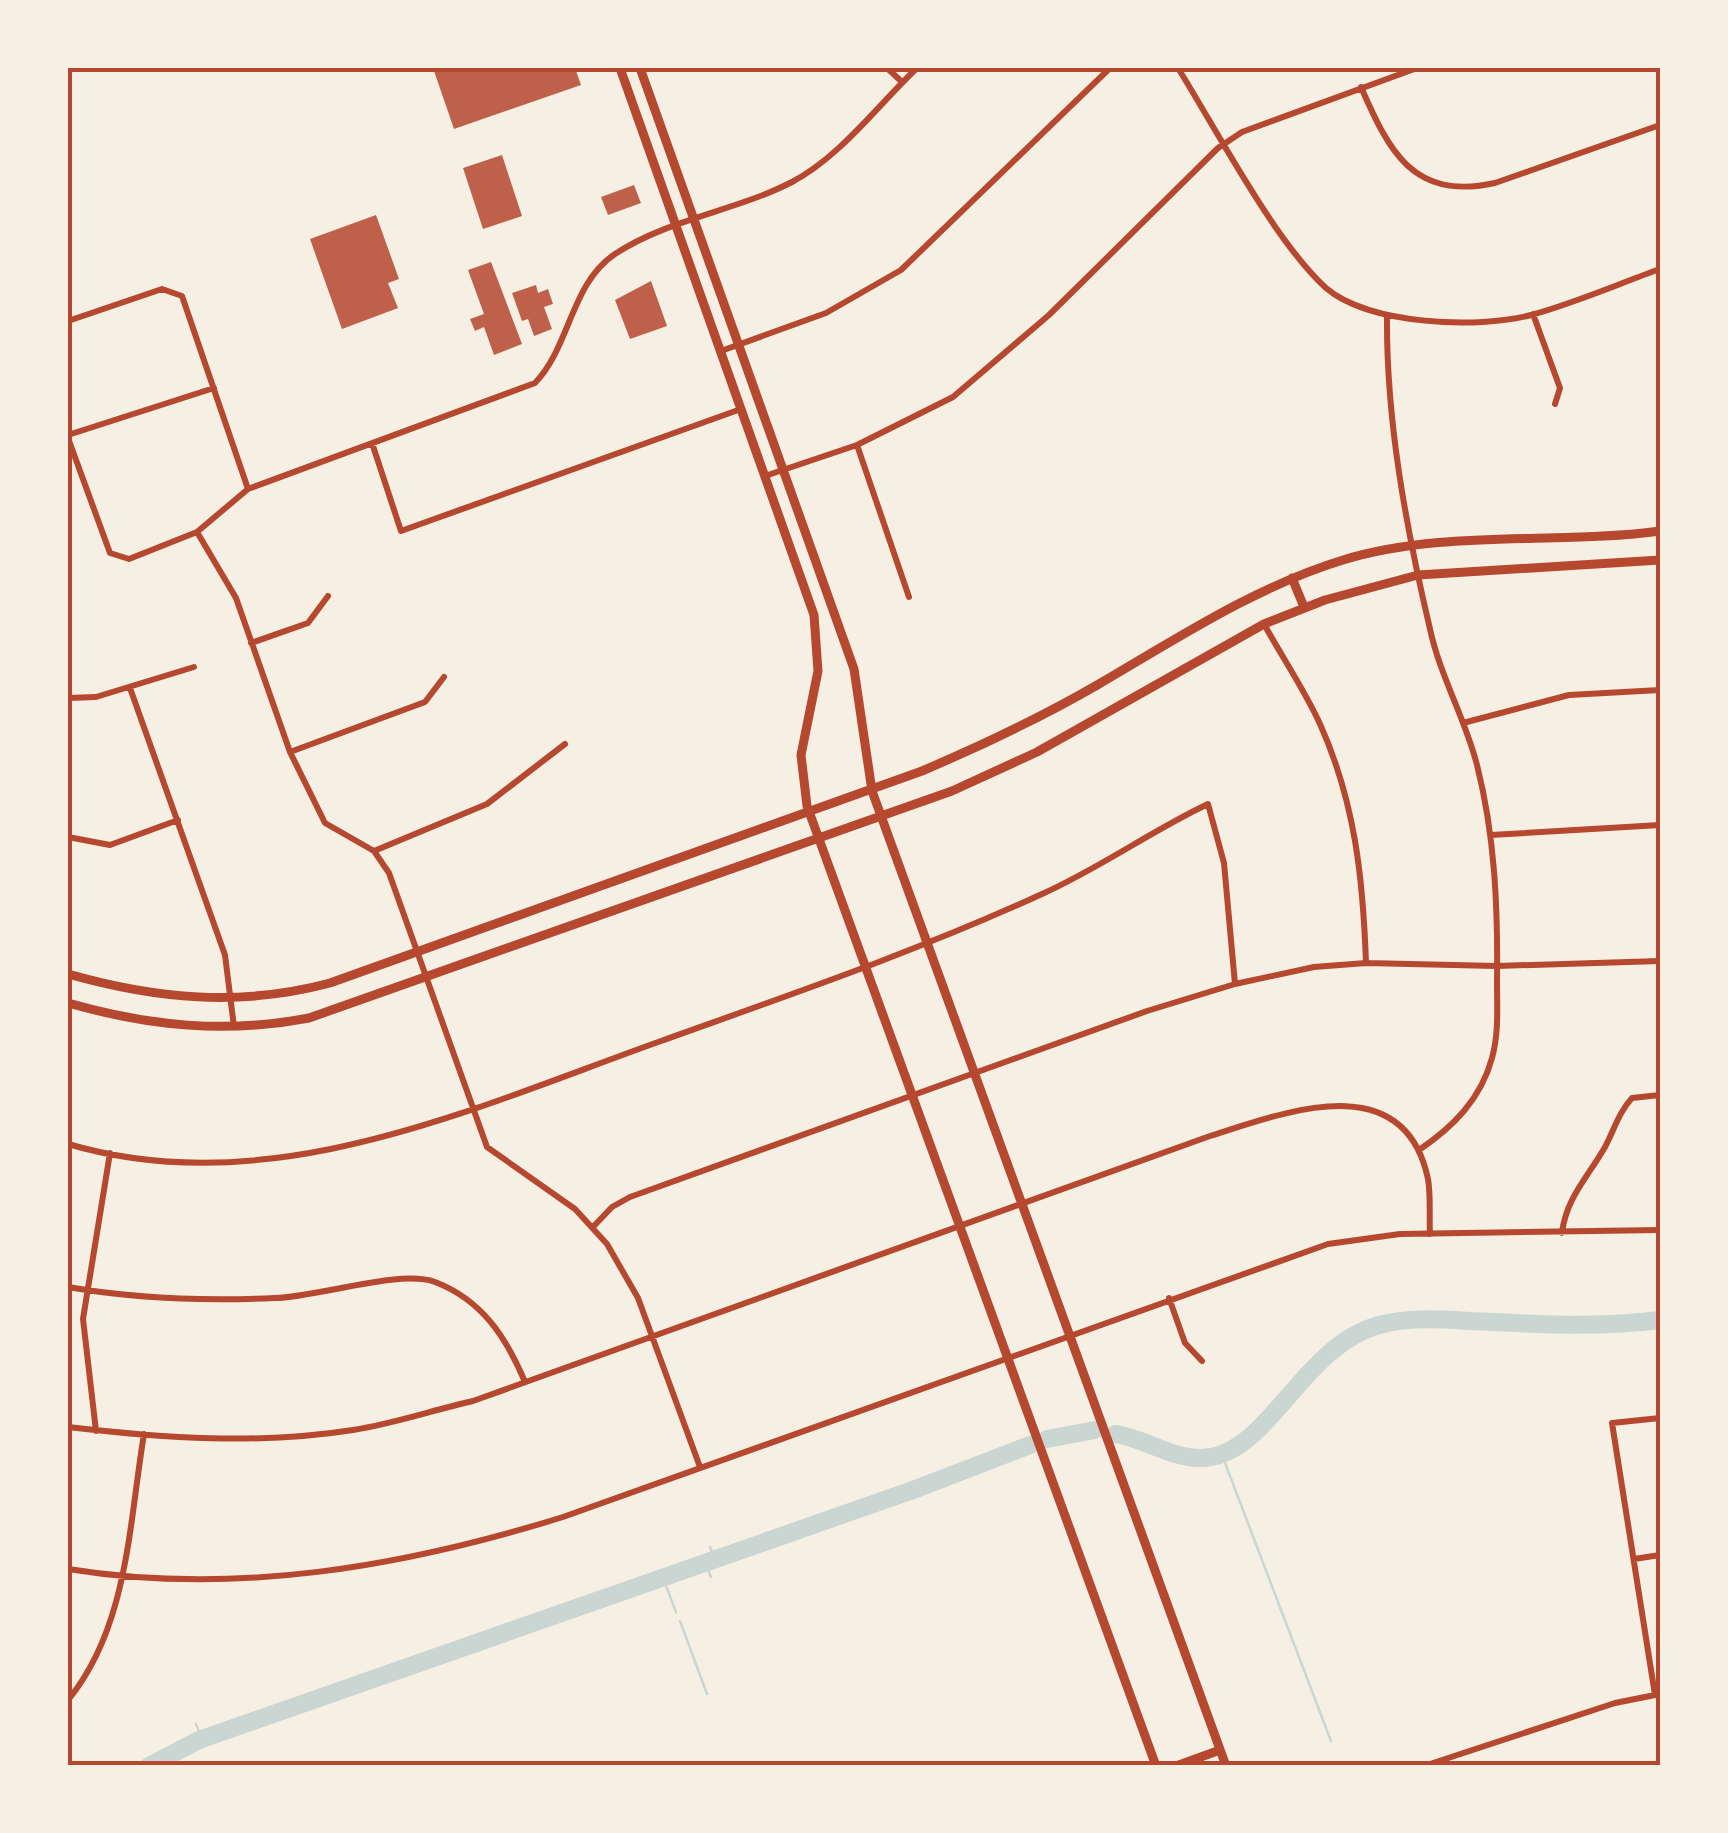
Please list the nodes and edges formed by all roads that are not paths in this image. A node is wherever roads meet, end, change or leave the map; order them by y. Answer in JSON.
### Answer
{"nodes":[{"id":1,"x":620,"y":68,"type":"edge"},
{"id":2,"x":640,"y":68,"type":"edge"},
{"id":3,"x":887,"y":68,"type":"edge"},
{"id":4,"x":917,"y":68,"type":"edge"},
{"id":5,"x":1110,"y":68,"type":"edge"},
{"id":6,"x":1178,"y":68,"type":"edge"},
{"id":7,"x":1417,"y":68,"type":"edge"},
{"id":8,"x":902,"y":82,"type":"junction"},
{"id":9,"x":1360,"y":87,"type":"junction"},
{"id":10,"x":1660,"y":125,"type":"edge"},
{"id":11,"x":1226,"y":143,"type":"junction"},
{"id":12,"x":694,"y":218,"type":"junction"},
{"id":13,"x":677,"y":225,"type":"junction"},
{"id":14,"x":1660,"y":270,"type":"edge"},
{"id":15,"x":1533,"y":314,"type":"junction"},
{"id":16,"x":1387,"y":315,"type":"junction"},
{"id":17,"x":68,"y":321,"type":"edge"},
{"id":18,"x":739,"y":344,"type":"junction"},
{"id":19,"x":721,"y":351,"type":"junction"},
{"id":20,"x":214,"y":388,"type":"junction"},
{"id":21,"x":1554,"y":404,"type":"dead end"},
{"id":22,"x":742,"y":409,"type":"junction"},
{"id":23,"x":68,"y":436,"type":"edge"},
{"id":24,"x":372,"y":444,"type":"junction"},
{"id":25,"x":857,"y":445,"type":"junction"},
{"id":26,"x":784,"y":472,"type":"junction"},
{"id":27,"x":766,"y":476,"type":"junction"},
{"id":28,"x":248,"y":489,"type":"junction"},
{"id":29,"x":1660,"y":531,"type":"edge"},
{"id":30,"x":197,"y":532,"type":"junction"},
{"id":31,"x":1414,"y":548,"type":"junction"},
{"id":32,"x":1660,"y":560,"type":"edge"},
{"id":33,"x":1418,"y":574,"type":"junction"},
{"id":34,"x":1292,"y":578,"type":"junction"},
{"id":35,"x":328,"y":596,"type":"dead end"},
{"id":36,"x":910,"y":597,"type":"dead end"},
{"id":37,"x":1304,"y":607,"type":"junction"},
{"id":38,"x":1264,"y":624,"type":"junction"},
{"id":39,"x":251,"y":643,"type":"junction"},
{"id":40,"x":194,"y":666,"type":"dead end"},
{"id":41,"x":444,"y":677,"type":"dead end"},
{"id":42,"x":130,"y":688,"type":"junction"},
{"id":43,"x":1660,"y":690,"type":"edge"},
{"id":44,"x":68,"y":698,"type":"edge"},
{"id":45,"x":1463,"y":724,"type":"junction"},
{"id":46,"x":564,"y":744,"type":"dead end"},
{"id":47,"x":290,"y":752,"type":"junction"},
{"id":48,"x":872,"y":791,"type":"junction"},
{"id":49,"x":810,"y":814,"type":"junction"},
{"id":50,"x":881,"y":816,"type":"junction"},
{"id":51,"x":178,"y":820,"type":"junction"},
{"id":52,"x":1660,"y":825,"type":"edge"},
{"id":53,"x":1490,"y":835,"type":"junction"},
{"id":54,"x":68,"y":837,"type":"edge"},
{"id":55,"x":818,"y":837,"type":"junction"},
{"id":56,"x":374,"y":851,"type":"junction"},
{"id":57,"x":927,"y":943,"type":"junction"},
{"id":58,"x":419,"y":954,"type":"junction"},
{"id":59,"x":1660,"y":961,"type":"edge"},
{"id":60,"x":1366,"y":963,"type":"junction"},
{"id":61,"x":1497,"y":966,"type":"junction"},
{"id":62,"x":866,"y":968,"type":"junction"},
{"id":63,"x":68,"y":974,"type":"edge"},
{"id":64,"x":428,"y":978,"type":"junction"},
{"id":65,"x":1235,"y":984,"type":"junction"},
{"id":66,"x":231,"y":998,"type":"junction"},
{"id":67,"x":68,"y":1003,"type":"edge"},
{"id":68,"x":234,"y":1026,"type":"junction"},
{"id":69,"x":974,"y":1074,"type":"junction"},
{"id":70,"x":912,"y":1094,"type":"junction"},
{"id":71,"x":1660,"y":1094,"type":"edge"},
{"id":72,"x":473,"y":1108,"type":"junction"},
{"id":73,"x":68,"y":1144,"type":"edge"},
{"id":74,"x":1419,"y":1150,"type":"junction"},
{"id":75,"x":110,"y":1153,"type":"junction"},
{"id":76,"x":1022,"y":1204,"type":"junction"},
{"id":77,"x":593,"y":1227,"type":"junction"},
{"id":78,"x":960,"y":1227,"type":"junction"},
{"id":79,"x":1660,"y":1230,"type":"edge"},
{"id":80,"x":1562,"y":1233,"type":"junction"},
{"id":81,"x":1430,"y":1234,"type":"junction"},
{"id":82,"x":68,"y":1287,"type":"edge"},
{"id":83,"x":87,"y":1290,"type":"junction"},
{"id":84,"x":1169,"y":1298,"type":"junction"},
{"id":85,"x":1070,"y":1334,"type":"junction"},
{"id":86,"x":652,"y":1337,"type":"junction"},
{"id":87,"x":1007,"y":1357,"type":"junction"},
{"id":88,"x":1202,"y":1360,"type":"dead end"},
{"id":89,"x":525,"y":1382,"type":"junction"},
{"id":90,"x":1660,"y":1418,"type":"edge"},
{"id":91,"x":68,"y":1427,"type":"edge"},
{"id":92,"x":96,"y":1431,"type":"junction"},
{"id":93,"x":144,"y":1434,"type":"junction"},
{"id":94,"x":700,"y":1468,"type":"junction"},
{"id":95,"x":1660,"y":1556,"type":"edge"},
{"id":96,"x":1634,"y":1559,"type":"junction"},
{"id":97,"x":68,"y":1570,"type":"edge"},
{"id":98,"x":120,"y":1576,"type":"junction"},
{"id":99,"x":1658,"y":1695,"type":"edge"},
{"id":100,"x":68,"y":1700,"type":"edge"},
{"id":101,"x":1220,"y":1750,"type":"junction"},
{"id":102,"x":1156,"y":1766,"type":"edge"},
{"id":103,"x":1176,"y":1766,"type":"edge"},
{"id":104,"x":1226,"y":1766,"type":"edge"},
{"id":105,"x":1424,"y":1766,"type":"edge"}],
"edges":[{"from":1,"to":13,"type":"main road"},
{"from":2,"to":12,"type":"main road"},
{"from":3,"to":8,"type":"street"},
{"from":4,"to":8,"type":"street"},
{"from":5,"to":18,"type":"street"},
{"from":6,"to":11,"type":"street"},
{"from":7,"to":9,"type":"street"},
{"from":8,"to":12,"type":"street"},
{"from":9,"to":10,"type":"street"},
{"from":9,"to":11,"type":"street"},
{"from":11,"to":16,"type":"street"},
{"from":11,"to":25,"type":"street"},
{"from":12,"to":13,"type":"street"},
{"from":12,"to":18,"type":"main road"},
{"from":13,"to":19,"type":"main road"},
{"from":13,"to":24,"type":"street"},
{"from":14,"to":15,"type":"street"},
{"from":15,"to":16,"type":"street"},
{"from":15,"to":21,"type":"street"},
{"from":16,"to":31,"type":"street"},
{"from":17,"to":20,"type":"street"},
{"from":18,"to":19,"type":"street"},
{"from":18,"to":26,"type":"main road"},
{"from":19,"to":22,"type":"main road"},
{"from":20,"to":23,"type":"street"},
{"from":20,"to":28,"type":"street"},
{"from":22,"to":24,"type":"street"},
{"from":22,"to":27,"type":"main road"},
{"from":23,"to":30,"type":"street"},
{"from":24,"to":28,"type":"street"},
{"from":25,"to":26,"type":"street"},
{"from":25,"to":36,"type":"street"},
{"from":26,"to":27,"type":"street"},
{"from":26,"to":48,"type":"main road"},
{"from":27,"to":49,"type":"main road"},
{"from":28,"to":30,"type":"street"},
{"from":29,"to":31,"type":"main road"},
{"from":30,"to":39,"type":"street"},
{"from":31,"to":33,"type":"street"},
{"from":31,"to":34,"type":"main road"},
{"from":32,"to":33,"type":"main road"},
{"from":33,"to":37,"type":"main road"},
{"from":33,"to":45,"type":"street"},
{"from":34,"to":37,"type":"main road"},
{"from":34,"to":48,"type":"main road"},
{"from":35,"to":39,"type":"street"},
{"from":37,"to":38,"type":"main road"},
{"from":38,"to":50,"type":"main road"},
{"from":38,"to":60,"type":"street"},
{"from":39,"to":47,"type":"street"},
{"from":40,"to":42,"type":"street"},
{"from":41,"to":47,"type":"street"},
{"from":42,"to":44,"type":"street"},
{"from":42,"to":51,"type":"street"},
{"from":43,"to":45,"type":"street"},
{"from":45,"to":53,"type":"street"},
{"from":46,"to":56,"type":"street"},
{"from":47,"to":56,"type":"street"},
{"from":48,"to":49,"type":"main road"},
{"from":48,"to":50,"type":"main road"},
{"from":49,"to":55,"type":"main road"},
{"from":49,"to":58,"type":"main road"},
{"from":50,"to":55,"type":"main road"},
{"from":50,"to":57,"type":"main road"},
{"from":51,"to":54,"type":"street"},
{"from":51,"to":66,"type":"street"},
{"from":52,"to":53,"type":"street"},
{"from":53,"to":61,"type":"street"},
{"from":55,"to":62,"type":"main road"},
{"from":55,"to":64,"type":"main road"},
{"from":56,"to":58,"type":"street"},
{"from":57,"to":62,"type":"street"},
{"from":57,"to":65,"type":"street"},
{"from":57,"to":69,"type":"main road"},
{"from":58,"to":64,"type":"street"},
{"from":58,"to":66,"type":"main road"},
{"from":59,"to":61,"type":"street"},
{"from":60,"to":61,"type":"street"},
{"from":60,"to":65,"type":"street"},
{"from":61,"to":74,"type":"street"},
{"from":62,"to":70,"type":"main road"},
{"from":62,"to":72,"type":"street"},
{"from":63,"to":66,"type":"main road"},
{"from":64,"to":68,"type":"main road"},
{"from":64,"to":72,"type":"street"},
{"from":65,"to":69,"type":"street"},
{"from":66,"to":68,"type":"street"},
{"from":67,"to":68,"type":"main road"},
{"from":69,"to":70,"type":"street"},
{"from":69,"to":76,"type":"main road"},
{"from":70,"to":77,"type":"street"},
{"from":70,"to":78,"type":"main road"},
{"from":71,"to":80,"type":"street"},
{"from":72,"to":75,"type":"street"},
{"from":72,"to":77,"type":"street"},
{"from":73,"to":75,"type":"street"},
{"from":74,"to":76,"type":"street"},
{"from":74,"to":81,"type":"street"},
{"from":75,"to":83,"type":"street"},
{"from":76,"to":78,"type":"street"},
{"from":76,"to":85,"type":"main road"},
{"from":77,"to":86,"type":"street"},
{"from":78,"to":86,"type":"street"},
{"from":78,"to":87,"type":"main road"},
{"from":79,"to":80,"type":"street"},
{"from":80,"to":81,"type":"street"},
{"from":81,"to":84,"type":"street"},
{"from":82,"to":83,"type":"street"},
{"from":83,"to":89,"type":"street"},
{"from":83,"to":92,"type":"street"},
{"from":84,"to":85,"type":"street"},
{"from":84,"to":88,"type":"street"},
{"from":85,"to":87,"type":"street"},
{"from":85,"to":101,"type":"main road"},
{"from":86,"to":89,"type":"street"},
{"from":86,"to":94,"type":"street"},
{"from":87,"to":94,"type":"street"},
{"from":87,"to":102,"type":"main road"},
{"from":89,"to":93,"type":"street"},
{"from":90,"to":96,"type":"street"},
{"from":91,"to":92,"type":"street"},
{"from":92,"to":93,"type":"street"},
{"from":93,"to":98,"type":"street"},
{"from":94,"to":98,"type":"street"},
{"from":95,"to":96,"type":"street"},
{"from":96,"to":99,"type":"street"},
{"from":97,"to":98,"type":"street"},
{"from":98,"to":100,"type":"street"},
{"from":99,"to":105,"type":"street"},
{"from":101,"to":103,"type":"main road"},
{"from":101,"to":104,"type":"main road"}]}
